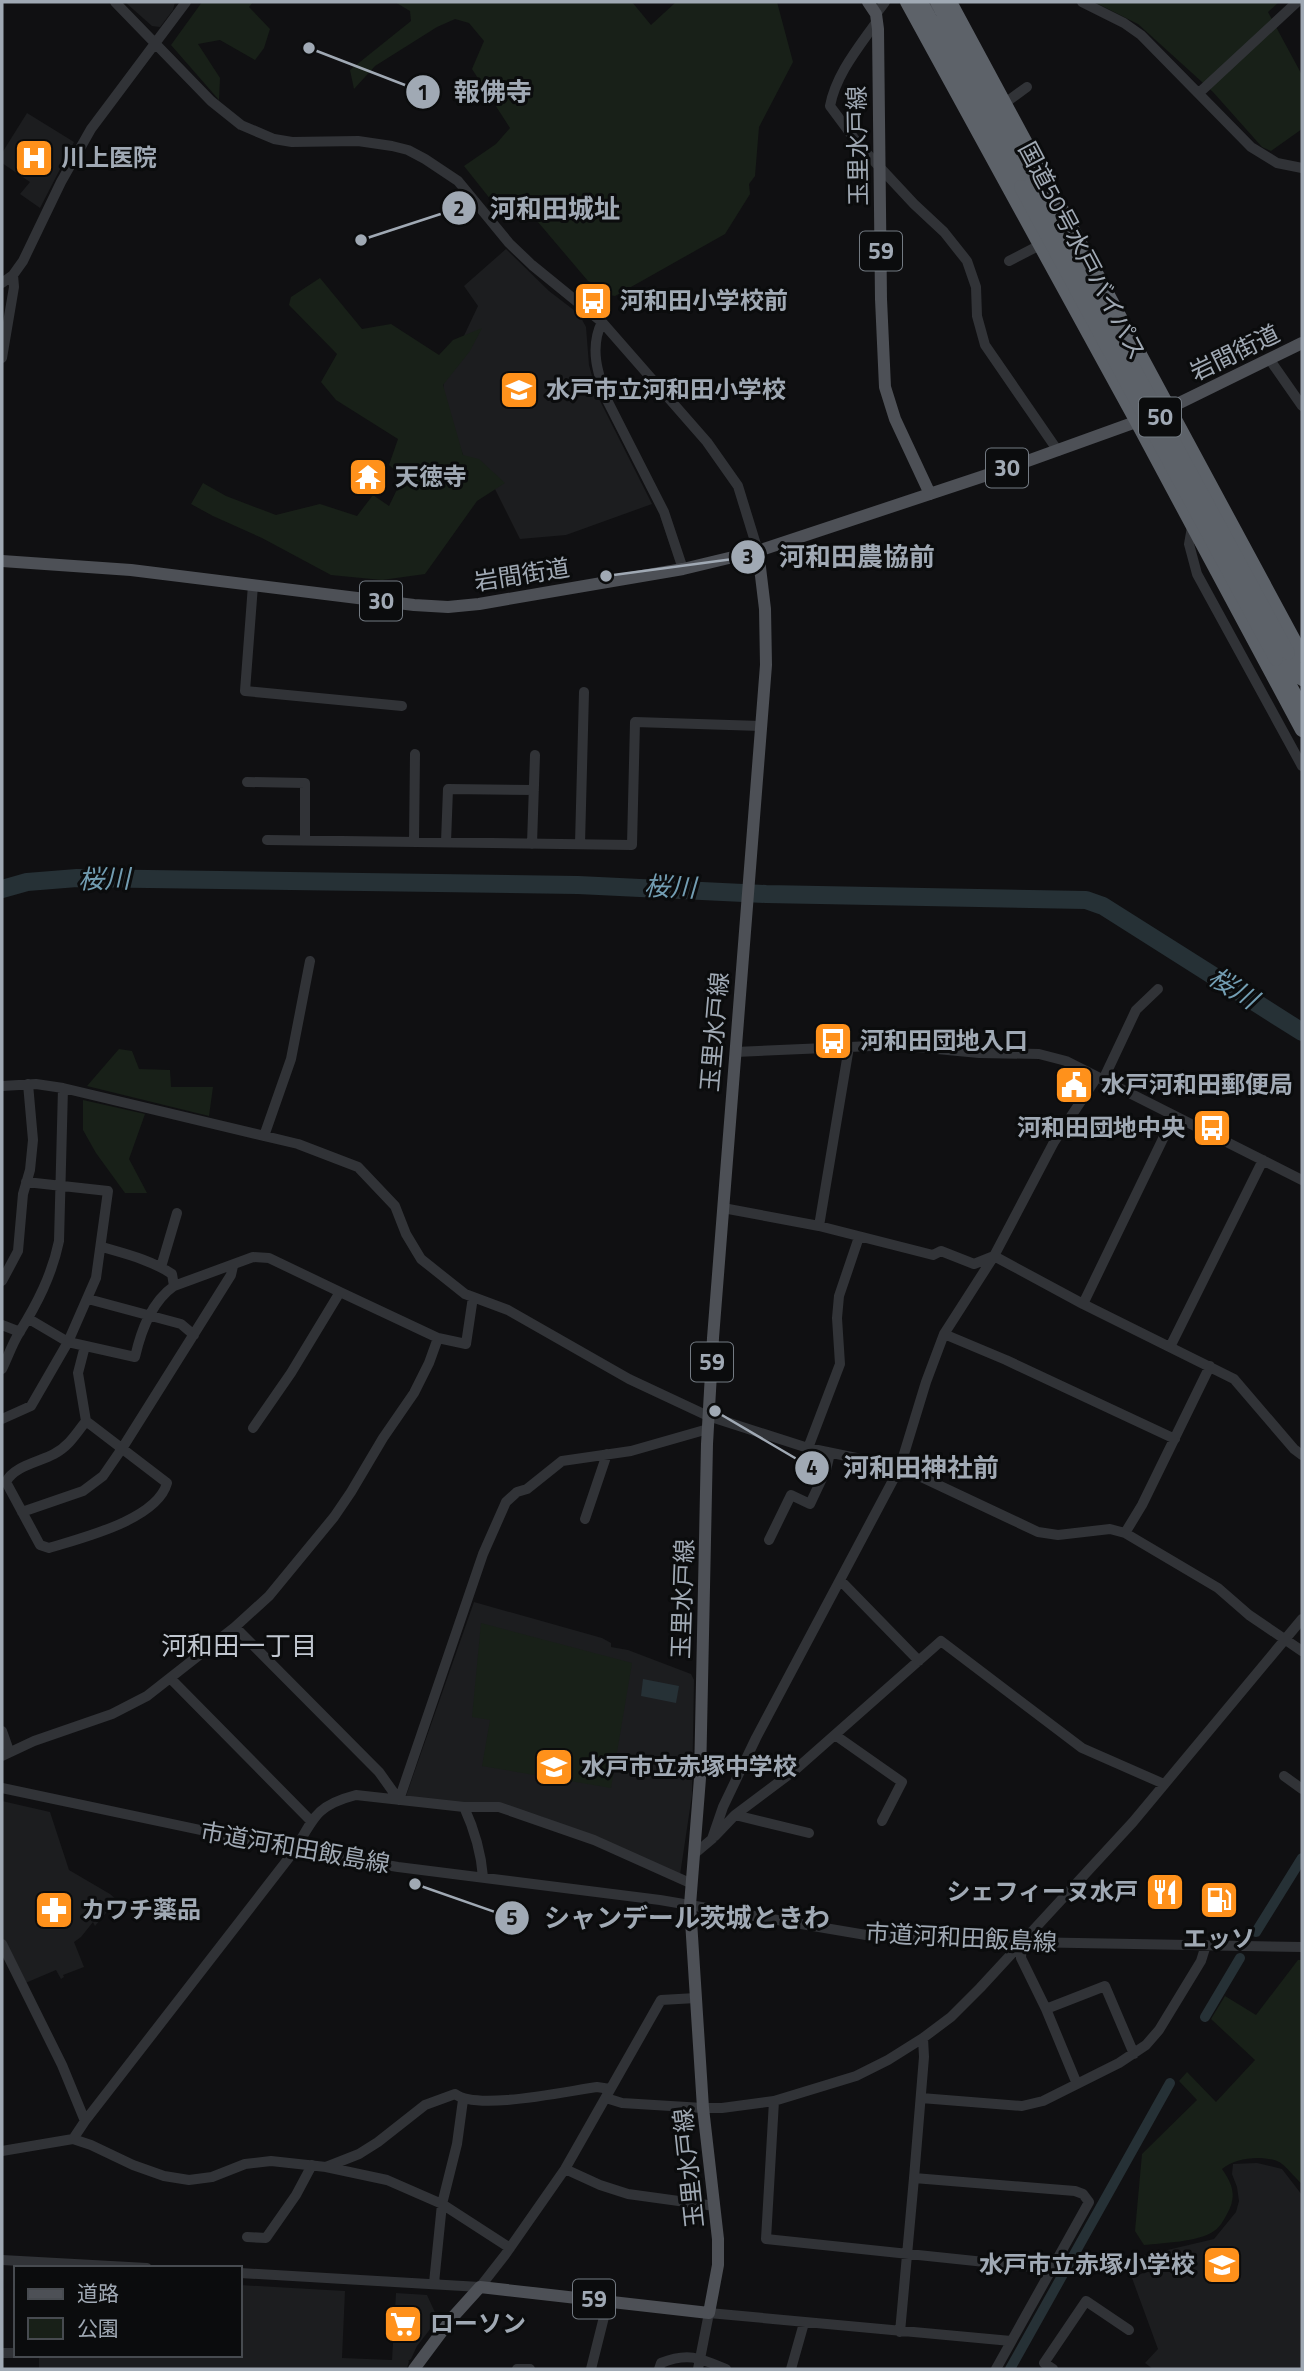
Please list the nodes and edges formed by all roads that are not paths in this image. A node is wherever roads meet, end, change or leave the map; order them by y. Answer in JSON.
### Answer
{"nodes":[{"id":1,"x":115,"y":2,"type":"edge"},
{"id":2,"x":186,"y":2,"type":"edge"},
{"id":3,"x":868,"y":2,"type":"edge"},
{"id":4,"x":885,"y":2,"type":"edge"},
{"id":5,"x":906,"y":2,"type":"edge"},
{"id":6,"x":921,"y":2,"type":"edge"},
{"id":7,"x":937,"y":2,"type":"edge"},
{"id":8,"x":950,"y":2,"type":"edge"},
{"id":9,"x":1082,"y":2,"type":"edge"},
{"id":10,"x":1297,"y":2,"type":"edge"},
{"id":11,"x":877,"y":18,"type":"junction"},
{"id":12,"x":155,"y":43,"type":"junction"},
{"id":13,"x":1027,"y":87,"type":"dead end"},
{"id":14,"x":1199,"y":93,"type":"junction"},
{"id":15,"x":1004,"y":103,"type":"junction"},
{"id":16,"x":880,"y":167,"type":"junction"},
{"id":17,"x":1302,"y":167,"type":"edge"},
{"id":18,"x":1027,"y":183,"type":"junction"},
{"id":19,"x":1040,"y":245,"type":"junction"},
{"id":20,"x":1009,"y":261,"type":"dead end"},
{"id":21,"x":13,"y":275,"type":"junction"},
{"id":22,"x":2,"y":283,"type":"edge"},
{"id":23,"x":602,"y":322,"type":"junction"},
{"id":24,"x":1302,"y":343,"type":"edge"},
{"id":25,"x":2,"y":358,"type":"edge"},
{"id":26,"x":1270,"y":360,"type":"junction"},
{"id":27,"x":1302,"y":406,"type":"edge"},
{"id":28,"x":1168,"y":409,"type":"junction"},
{"id":29,"x":1137,"y":422,"type":"junction"},
{"id":30,"x":1058,"y":451,"type":"junction"},
{"id":31,"x":930,"y":494,"type":"junction"},
{"id":32,"x":1192,"y":527,"type":"junction"},
{"id":33,"x":758,"y":551,"type":"junction"},
{"id":34,"x":2,"y":561,"type":"edge"},
{"id":35,"x":683,"y":569,"type":"junction"},
{"id":36,"x":253,"y":585,"type":"junction"},
{"id":37,"x":1289,"y":656,"type":"edge"},
{"id":38,"x":1302,"y":679,"type":"edge"},
{"id":39,"x":584,"y":692,"type":"dead end"},
{"id":40,"x":402,"y":706,"type":"dead end"},
{"id":41,"x":1302,"y":708,"type":"edge"},
{"id":42,"x":761,"y":726,"type":"junction"},
{"id":43,"x":1302,"y":730,"type":"edge"},
{"id":44,"x":415,"y":754,"type":"dead end"},
{"id":45,"x":535,"y":755,"type":"dead end"},
{"id":46,"x":1302,"y":766,"type":"edge"},
{"id":47,"x":247,"y":782,"type":"dead end"},
{"id":48,"x":534,"y":790,"type":"junction"},
{"id":49,"x":267,"y":840,"type":"dead end"},
{"id":50,"x":305,"y":840,"type":"junction"},
{"id":51,"x":414,"y":842,"type":"junction"},
{"id":52,"x":446,"y":842,"type":"junction"},
{"id":53,"x":532,"y":844,"type":"junction"},
{"id":54,"x":580,"y":844,"type":"junction"},
{"id":55,"x":310,"y":961,"type":"dead end"},
{"id":56,"x":1158,"y":989,"type":"dead end"},
{"id":57,"x":849,"y":1047,"type":"junction"},
{"id":58,"x":735,"y":1052,"type":"junction"},
{"id":59,"x":1100,"y":1078,"type":"junction"},
{"id":60,"x":28,"y":1084,"type":"junction"},
{"id":61,"x":2,"y":1086,"type":"edge"},
{"id":62,"x":63,"y":1088,"type":"junction"},
{"id":63,"x":1174,"y":1116,"type":"junction"},
{"id":64,"x":264,"y":1136,"type":"junction"},
{"id":65,"x":1263,"y":1160,"type":"junction"},
{"id":66,"x":1302,"y":1180,"type":"edge"},
{"id":67,"x":26,"y":1182,"type":"junction"},
{"id":68,"x":60,"y":1187,"type":"junction"},
{"id":69,"x":723,"y":1208,"type":"junction"},
{"id":70,"x":177,"y":1213,"type":"dead end"},
{"id":71,"x":819,"y":1226,"type":"junction"},
{"id":72,"x":859,"y":1237,"type":"junction"},
{"id":73,"x":102,"y":1247,"type":"junction"},
{"id":74,"x":994,"y":1256,"type":"junction"},
{"id":75,"x":233,"y":1266,"type":"junction"},
{"id":76,"x":162,"y":1267,"type":"junction"},
{"id":77,"x":2,"y":1281,"type":"edge"},
{"id":78,"x":174,"y":1286,"type":"junction"},
{"id":79,"x":341,"y":1292,"type":"junction"},
{"id":80,"x":473,"y":1297,"type":"junction"},
{"id":81,"x":88,"y":1299,"type":"junction"},
{"id":82,"x":1083,"y":1304,"type":"junction"},
{"id":83,"x":152,"y":1314,"type":"junction"},
{"id":84,"x":29,"y":1319,"type":"junction"},
{"id":85,"x":2,"y":1325,"type":"edge"},
{"id":86,"x":20,"y":1332,"type":"junction"},
{"id":87,"x":944,"y":1334,"type":"junction"},
{"id":88,"x":194,"y":1335,"type":"junction"},
{"id":89,"x":438,"y":1338,"type":"junction"},
{"id":90,"x":68,"y":1342,"type":"junction"},
{"id":91,"x":85,"y":1346,"type":"junction"},
{"id":92,"x":1170,"y":1347,"type":"junction"},
{"id":93,"x":1210,"y":1366,"type":"junction"},
{"id":94,"x":2,"y":1367,"type":"edge"},
{"id":95,"x":2,"y":1419,"type":"edge"},
{"id":96,"x":86,"y":1421,"type":"junction"},
{"id":97,"x":708,"y":1422,"type":"junction"},
{"id":98,"x":253,"y":1428,"type":"dead end"},
{"id":99,"x":1175,"y":1439,"type":"junction"},
{"id":100,"x":123,"y":1447,"type":"junction"},
{"id":101,"x":808,"y":1448,"type":"junction"},
{"id":102,"x":830,"y":1452,"type":"junction"},
{"id":103,"x":607,"y":1454,"type":"junction"},
{"id":104,"x":1302,"y":1455,"type":"edge"},
{"id":105,"x":900,"y":1467,"type":"junction"},
{"id":106,"x":22,"y":1512,"type":"junction"},
{"id":107,"x":585,"y":1519,"type":"dead end"},
{"id":108,"x":1125,"y":1533,"type":"junction"},
{"id":109,"x":769,"y":1540,"type":"dead end"},
{"id":110,"x":840,"y":1580,"type":"junction"},
{"id":111,"x":1302,"y":1619,"type":"edge"},
{"id":112,"x":236,"y":1627,"type":"junction"},
{"id":113,"x":1285,"y":1640,"type":"junction"},
{"id":114,"x":1302,"y":1651,"type":"edge"},
{"id":115,"x":919,"y":1661,"type":"junction"},
{"id":116,"x":171,"y":1679,"type":"junction"},
{"id":117,"x":2,"y":1731,"type":"edge"},
{"id":118,"x":835,"y":1735,"type":"junction"},
{"id":119,"x":5,"y":1753,"type":"edge"},
{"id":120,"x":1284,"y":1776,"type":"dead end"},
{"id":121,"x":1164,"y":1784,"type":"junction"},
{"id":122,"x":2,"y":1788,"type":"edge"},
{"id":123,"x":1302,"y":1788,"type":"edge"},
{"id":124,"x":400,"y":1800,"type":"junction"},
{"id":125,"x":464,"y":1807,"type":"junction"},
{"id":126,"x":735,"y":1815,"type":"junction"},
{"id":127,"x":311,"y":1821,"type":"junction"},
{"id":128,"x":882,"y":1821,"type":"dead end"},
{"id":129,"x":809,"y":1833,"type":"dead end"},
{"id":130,"x":712,"y":1839,"type":"junction"},
{"id":131,"x":295,"y":1850,"type":"junction"},
{"id":132,"x":693,"y":1855,"type":"junction"},
{"id":133,"x":483,"y":1877,"type":"junction"},
{"id":134,"x":690,"y":1883,"type":"junction"},
{"id":135,"x":690,"y":1905,"type":"junction"},
{"id":136,"x":1021,"y":1942,"type":"junction"},
{"id":137,"x":2,"y":1944,"type":"edge"},
{"id":138,"x":1206,"y":1945,"type":"junction"},
{"id":139,"x":1302,"y":1947,"type":"edge"},
{"id":140,"x":696,"y":1998,"type":"junction"},
{"id":141,"x":1046,"y":2009,"type":"junction"},
{"id":142,"x":923,"y":2038,"type":"junction"},
{"id":143,"x":1134,"y":2054,"type":"junction"},
{"id":144,"x":1077,"y":2084,"type":"junction"},
{"id":145,"x":608,"y":2093,"type":"junction"},
{"id":146,"x":921,"y":2098,"type":"junction"},
{"id":147,"x":463,"y":2100,"type":"junction"},
{"id":148,"x":774,"y":2101,"type":"junction"},
{"id":149,"x":703,"y":2109,"type":"junction"},
{"id":150,"x":85,"y":2121,"type":"junction"},
{"id":151,"x":74,"y":2139,"type":"junction"},
{"id":152,"x":2,"y":2151,"type":"edge"},
{"id":153,"x":312,"y":2165,"type":"junction"},
{"id":154,"x":326,"y":2166,"type":"junction"},
{"id":155,"x":565,"y":2169,"type":"junction"},
{"id":156,"x":914,"y":2178,"type":"junction"},
{"id":157,"x":442,"y":2204,"type":"junction"},
{"id":158,"x":715,"y":2206,"type":"junction"},
{"id":159,"x":247,"y":2237,"type":"dead end"},
{"id":160,"x":510,"y":2248,"type":"junction"},
{"id":161,"x":907,"y":2253,"type":"junction"},
{"id":162,"x":2,"y":2260,"type":"edge"},
{"id":163,"x":37,"y":2265,"type":"edge"},
{"id":164,"x":74,"y":2266,"type":"edge"},
{"id":165,"x":1052,"y":2269,"type":"junction"},
{"id":166,"x":242,"y":2273,"type":"edge"},
{"id":167,"x":434,"y":2283,"type":"junction"},
{"id":168,"x":480,"y":2287,"type":"junction"},
{"id":169,"x":608,"y":2301,"type":"junction"},
{"id":170,"x":709,"y":2313,"type":"junction"},
{"id":171,"x":804,"y":2323,"type":"junction"},
{"id":172,"x":1129,"y":2330,"type":"dead end"},
{"id":173,"x":900,"y":2332,"type":"junction"},
{"id":174,"x":1011,"y":2341,"type":"junction"},
{"id":175,"x":699,"y":2364,"type":"edge"},
{"id":176,"x":721,"y":2368,"type":"edge"},
{"id":177,"x":414,"y":2369,"type":"edge"},
{"id":178,"x":517,"y":2369,"type":"edge"},
{"id":179,"x":530,"y":2369,"type":"edge"},
{"id":180,"x":591,"y":2369,"type":"edge"},
{"id":181,"x":659,"y":2369,"type":"edge"},
{"id":182,"x":791,"y":2369,"type":"edge"},
{"id":183,"x":996,"y":2369,"type":"edge"},
{"id":184,"x":1053,"y":2369,"type":"edge"}],
"edges":[{"from":1,"to":12,"type":"street"},
{"from":2,"to":12,"type":"street"},
{"from":3,"to":11,"type":"main road"},
{"from":4,"to":11,"type":"street"},
{"from":5,"to":19,"type":"highway"},
{"from":6,"to":18,"type":"highway","name":"国道50号水戸バイパス","number":"50"},
{"from":7,"to":18,"type":"highway","name":"国道50号水戸バイパス","number":"50"},
{"from":8,"to":15,"type":"highway"},
{"from":9,"to":14,"type":"street"},
{"from":10,"to":14,"type":"street"},
{"from":11,"to":16,"type":"main road","name":"玉里水戸線","number":"59"},
{"from":11,"to":16,"type":"street"},
{"from":12,"to":21,"type":"street"},
{"from":12,"to":23,"type":"street"},
{"from":13,"to":15,"type":"street"},
{"from":14,"to":17,"type":"street"},
{"from":15,"to":28,"type":"highway"},
{"from":16,"to":30,"type":"street"},
{"from":16,"to":31,"type":"main road","name":"玉里水戸線","number":"59"},
{"from":18,"to":37,"type":"highway","name":"国道50号水戸バイパス","number":"50","bridge":true},
{"from":19,"to":20,"type":"street"},
{"from":19,"to":29,"type":"highway"},
{"from":21,"to":22,"type":"street"},
{"from":21,"to":25,"type":"street"},
{"from":23,"to":33,"type":"street"},
{"from":23,"to":35,"type":"street"},
{"from":24,"to":26,"type":"main road","name":"岩間街道","number":"30"},
{"from":26,"to":27,"type":"street"},
{"from":26,"to":28,"type":"main road","name":"岩間街道","number":"30"},
{"from":28,"to":29,"type":"main road","name":"岩間街道","number":"30"},
{"from":28,"to":37,"type":"highway"},
{"from":29,"to":30,"type":"main road","name":"岩間街道","number":"30"},
{"from":29,"to":32,"type":"highway"},
{"from":30,"to":31,"type":"main road","name":"岩間街道","number":"30"},
{"from":31,"to":33,"type":"main road","name":"岩間街道","number":"30"},
{"from":32,"to":43,"type":"highway"},
{"from":32,"to":46,"type":"street"},
{"from":33,"to":35,"type":"main road","name":"岩間街道","number":"30"},
{"from":33,"to":42,"type":"main road","name":"玉里水戸線","number":"59"},
{"from":34,"to":36,"type":"main road","name":"岩間街道","number":"30"},
{"from":35,"to":36,"type":"main road","name":"岩間街道","number":"30"},
{"from":36,"to":40,"type":"street"},
{"from":37,"to":38,"type":"highway","name":"国道50号水戸バイパス","number":"50"},
{"from":37,"to":41,"type":"highway","name":"国道50号水戸バイパス","number":"50"},
{"from":39,"to":54,"type":"street"},
{"from":42,"to":54,"type":"street"},
{"from":42,"to":58,"type":"main road","name":"玉里水戸線","number":"59"},
{"from":44,"to":51,"type":"street"},
{"from":45,"to":48,"type":"street"},
{"from":47,"to":50,"type":"street"},
{"from":48,"to":52,"type":"street"},
{"from":48,"to":53,"type":"street"},
{"from":49,"to":50,"type":"street"},
{"from":50,"to":51,"type":"street"},
{"from":51,"to":52,"type":"street"},
{"from":52,"to":53,"type":"street"},
{"from":53,"to":54,"type":"street"},
{"from":55,"to":64,"type":"street"},
{"from":56,"to":59,"type":"street"},
{"from":57,"to":58,"type":"street"},
{"from":57,"to":59,"type":"street"},
{"from":57,"to":71,"type":"street"},
{"from":58,"to":69,"type":"main road","name":"玉里水戸線","number":"59"},
{"from":59,"to":63,"type":"street"},
{"from":59,"to":74,"type":"street"},
{"from":60,"to":61,"type":"street"},
{"from":60,"to":62,"type":"street"},
{"from":60,"to":67,"type":"street"},
{"from":62,"to":64,"type":"street"},
{"from":62,"to":68,"type":"street"},
{"from":63,"to":65,"type":"street"},
{"from":63,"to":82,"type":"street"},
{"from":64,"to":80,"type":"street"},
{"from":65,"to":66,"type":"street"},
{"from":65,"to":92,"type":"street"},
{"from":67,"to":68,"type":"street"},
{"from":67,"to":77,"type":"street"},
{"from":68,"to":73,"type":"street"},
{"from":68,"to":84,"type":"street"},
{"from":69,"to":71,"type":"street"},
{"from":69,"to":97,"type":"main road","name":"玉里水戸線","number":"59"},
{"from":70,"to":76,"type":"street"},
{"from":71,"to":72,"type":"street"},
{"from":72,"to":74,"type":"street"},
{"from":72,"to":101,"type":"street"},
{"from":73,"to":76,"type":"street"},
{"from":73,"to":81,"type":"street"},
{"from":74,"to":82,"type":"street"},
{"from":74,"to":87,"type":"street"},
{"from":75,"to":78,"type":"street"},
{"from":75,"to":79,"type":"street"},
{"from":75,"to":88,"type":"street"},
{"from":76,"to":78,"type":"street"},
{"from":78,"to":83,"type":"street"},
{"from":79,"to":89,"type":"street"},
{"from":79,"to":98,"type":"street"},
{"from":80,"to":89,"type":"street"},
{"from":80,"to":97,"type":"street"},
{"from":81,"to":83,"type":"street"},
{"from":81,"to":90,"type":"street"},
{"from":82,"to":92,"type":"street"},
{"from":83,"to":88,"type":"street"},
{"from":83,"to":91,"type":"street"},
{"from":84,"to":86,"type":"street"},
{"from":84,"to":90,"type":"street"},
{"from":85,"to":86,"type":"street"},
{"from":86,"to":94,"type":"street"},
{"from":87,"to":99,"type":"street"},
{"from":87,"to":105,"type":"street"},
{"from":88,"to":100,"type":"street"},
{"from":89,"to":112,"type":"street"},
{"from":90,"to":91,"type":"street"},
{"from":90,"to":95,"type":"street"},
{"from":91,"to":96,"type":"street"},
{"from":92,"to":93,"type":"street"},
{"from":93,"to":99,"type":"street"},
{"from":93,"to":104,"type":"street"},
{"from":96,"to":100,"type":"street"},
{"from":96,"to":106,"type":"street"},
{"from":97,"to":101,"type":"street"},
{"from":97,"to":103,"type":"street"},
{"from":97,"to":132,"type":"main road","name":"玉里水戸線","number":"59"},
{"from":99,"to":108,"type":"street"},
{"from":100,"to":106,"type":"street"},
{"from":100,"to":106,"type":"street"},
{"from":101,"to":102,"type":"street"},
{"from":102,"to":105,"type":"street"},
{"from":102,"to":109,"type":"street"},
{"from":103,"to":107,"type":"street"},
{"from":103,"to":124,"type":"street"},
{"from":105,"to":108,"type":"street"},
{"from":105,"to":110,"type":"street"},
{"from":108,"to":113,"type":"street"},
{"from":110,"to":115,"type":"street"},
{"from":110,"to":130,"type":"street"},
{"from":111,"to":113,"type":"street"},
{"from":112,"to":116,"type":"street"},
{"from":112,"to":124,"type":"street"},
{"from":113,"to":114,"type":"street"},
{"from":113,"to":121,"type":"street"},
{"from":115,"to":118,"type":"street"},
{"from":115,"to":121,"type":"street"},
{"from":116,"to":119,"type":"street"},
{"from":116,"to":127,"type":"street"},
{"from":117,"to":119,"type":"street"},
{"from":118,"to":126,"type":"street"},
{"from":118,"to":128,"type":"street"},
{"from":120,"to":123,"type":"street"},
{"from":121,"to":136,"type":"street"},
{"from":122,"to":131,"type":"street","name":"市道河和田飯島線"},
{"from":124,"to":125,"type":"street"},
{"from":124,"to":127,"type":"street"},
{"from":125,"to":133,"type":"street"},
{"from":125,"to":134,"type":"street"},
{"from":126,"to":129,"type":"street"},
{"from":126,"to":130,"type":"street"},
{"from":127,"to":131,"type":"street"},
{"from":130,"to":132,"type":"street"},
{"from":131,"to":133,"type":"street","name":"市道河和田飯島線"},
{"from":131,"to":150,"type":"street"},
{"from":132,"to":134,"type":"main road","name":"玉里水戸線","number":"59"},
{"from":133,"to":135,"type":"street","name":"市道河和田飯島線"},
{"from":134,"to":135,"type":"main road","name":"玉里水戸線","number":"59"},
{"from":135,"to":136,"type":"street","name":"市道河和田飯島線"},
{"from":135,"to":140,"type":"main road","name":"玉里水戸線","number":"59"},
{"from":136,"to":138,"type":"street","name":"市道河和田飯島線"},
{"from":136,"to":141,"type":"street"},
{"from":136,"to":142,"type":"street"},
{"from":137,"to":150,"type":"street"},
{"from":138,"to":139,"type":"street","name":"市道河和田飯島線"},
{"from":138,"to":143,"type":"street"},
{"from":140,"to":145,"type":"street"},
{"from":140,"to":149,"type":"main road","name":"玉里水戸線","number":"59"},
{"from":141,"to":143,"type":"street"},
{"from":141,"to":144,"type":"street"},
{"from":142,"to":146,"type":"street"},
{"from":142,"to":148,"type":"street"},
{"from":143,"to":144,"type":"street"},
{"from":144,"to":146,"type":"street"},
{"from":145,"to":147,"type":"street"},
{"from":145,"to":149,"type":"street"},
{"from":145,"to":155,"type":"street"},
{"from":146,"to":156,"type":"street"},
{"from":147,"to":154,"type":"street"},
{"from":147,"to":157,"type":"street"},
{"from":148,"to":149,"type":"street"},
{"from":148,"to":161,"type":"street"},
{"from":149,"to":158,"type":"main road","name":"玉里水戸線","number":"59"},
{"from":150,"to":151,"type":"street"},
{"from":151,"to":152,"type":"street"},
{"from":151,"to":153,"type":"street"},
{"from":153,"to":154,"type":"street"},
{"from":153,"to":159,"type":"street"},
{"from":154,"to":157,"type":"street"},
{"from":155,"to":158,"type":"street"},
{"from":155,"to":160,"type":"street"},
{"from":156,"to":161,"type":"street"},
{"from":156,"to":165,"type":"street"},
{"from":157,"to":160,"type":"street"},
{"from":157,"to":167,"type":"street"},
{"from":158,"to":170,"type":"main road","name":"玉里水戸線","number":"59"},
{"from":160,"to":168,"type":"street"},
{"from":161,"to":165,"type":"street"},
{"from":161,"to":173,"type":"street"},
{"from":162,"to":163,"type":"street"},
{"from":163,"to":164,"type":"street"},
{"from":165,"to":174,"type":"street"},
{"from":166,"to":167,"type":"street"},
{"from":167,"to":168,"type":"street"},
{"from":168,"to":169,"type":"main road","number":"59"},
{"from":168,"to":177,"type":"main road"},
{"from":169,"to":170,"type":"main road","number":"59"},
{"from":169,"to":180,"type":"street"},
{"from":170,"to":171,"type":"street"},
{"from":170,"to":175,"type":"street"},
{"from":171,"to":173,"type":"street"},
{"from":171,"to":182,"type":"street"},
{"from":172,"to":184,"type":"street"},
{"from":173,"to":174,"type":"street"},
{"from":174,"to":183,"type":"street"},
{"from":175,"to":176,"type":"street"},
{"from":175,"to":181,"type":"street"},
{"from":178,"to":179,"type":"street"}]}
